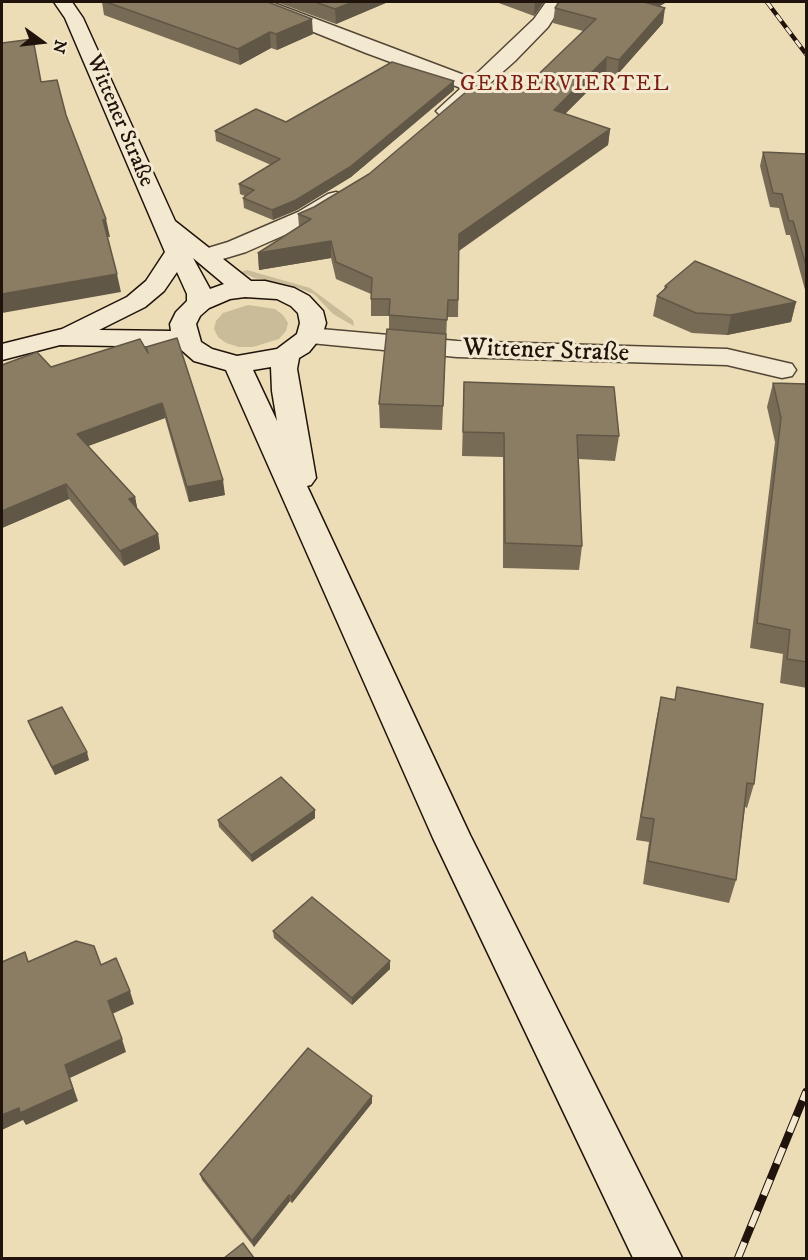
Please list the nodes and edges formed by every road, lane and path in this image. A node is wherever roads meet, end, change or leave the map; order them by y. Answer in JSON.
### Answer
{"nodes":[{"id":1,"x":256,"y":2,"type":"edge"},
{"id":2,"x":555,"y":2,"type":"edge"},
{"id":3,"x":70,"y":7,"type":"edge"},
{"id":4,"x":476,"y":86,"type":"junction"},
{"id":5,"x":435,"y":121,"type":"edge"},
{"id":6,"x":351,"y":190,"type":"edge"},
{"id":7,"x":166,"y":224,"type":"junction"},
{"id":8,"x":177,"y":252,"type":"junction"},
{"id":9,"x":207,"y":256,"type":"junction"},
{"id":10,"x":245,"y":289,"type":"junction"},
{"id":11,"x":195,"y":307,"type":"junction"},
{"id":12,"x":86,"y":327,"type":"junction"},
{"id":13,"x":309,"y":336,"type":"junction"},
{"id":14,"x":60,"y":337,"type":"junction"},
{"id":15,"x":186,"y":339,"type":"junction"},
{"id":16,"x":2,"y":352,"type":"edge"},
{"id":17,"x":286,"y":354,"type":"junction"},
{"id":18,"x":237,"y":364,"type":"junction"},
{"id":19,"x":782,"y":369,"type":"dead end"},
{"id":20,"x":309,"y":524,"type":"junction"},
{"id":21,"x":658,"y":1258,"type":"edge"}],
"edges":[{"from":1,"to":4,"type":"main road"},
{"from":2,"to":4,"type":"main road"},
{"from":3,"to":7,"type":"main road","name":"Wittener Straße"},
{"from":4,"to":5,"type":"main road"},
{"from":6,"to":9,"type":"main road"},
{"from":7,"to":8,"type":"main road","name":"Wittener Straße"},
{"from":7,"to":9,"type":"main road","name":"Wittener Straße"},
{"from":8,"to":11,"type":"main road","name":"Wittener Straße"},
{"from":8,"to":12,"type":"main road"},
{"from":9,"to":10,"type":"main road","name":"Wittener Straße"},
{"from":10,"to":11,"type":"main road"},
{"from":10,"to":13,"type":"main road"},
{"from":11,"to":12,"type":"main road"},
{"from":11,"to":15,"type":"main road"},
{"from":12,"to":14,"type":"main road"},
{"from":13,"to":17,"type":"main road"},
{"from":13,"to":19,"type":"main road","name":"Wittener Straße"},
{"from":14,"to":15,"type":"main road"},
{"from":14,"to":16,"type":"main road"},
{"from":15,"to":18,"type":"main road"},
{"from":17,"to":18,"type":"main road"},
{"from":17,"to":20,"type":"main road"},
{"from":18,"to":20,"type":"main road"},
{"from":20,"to":21,"type":"main road"}]}
